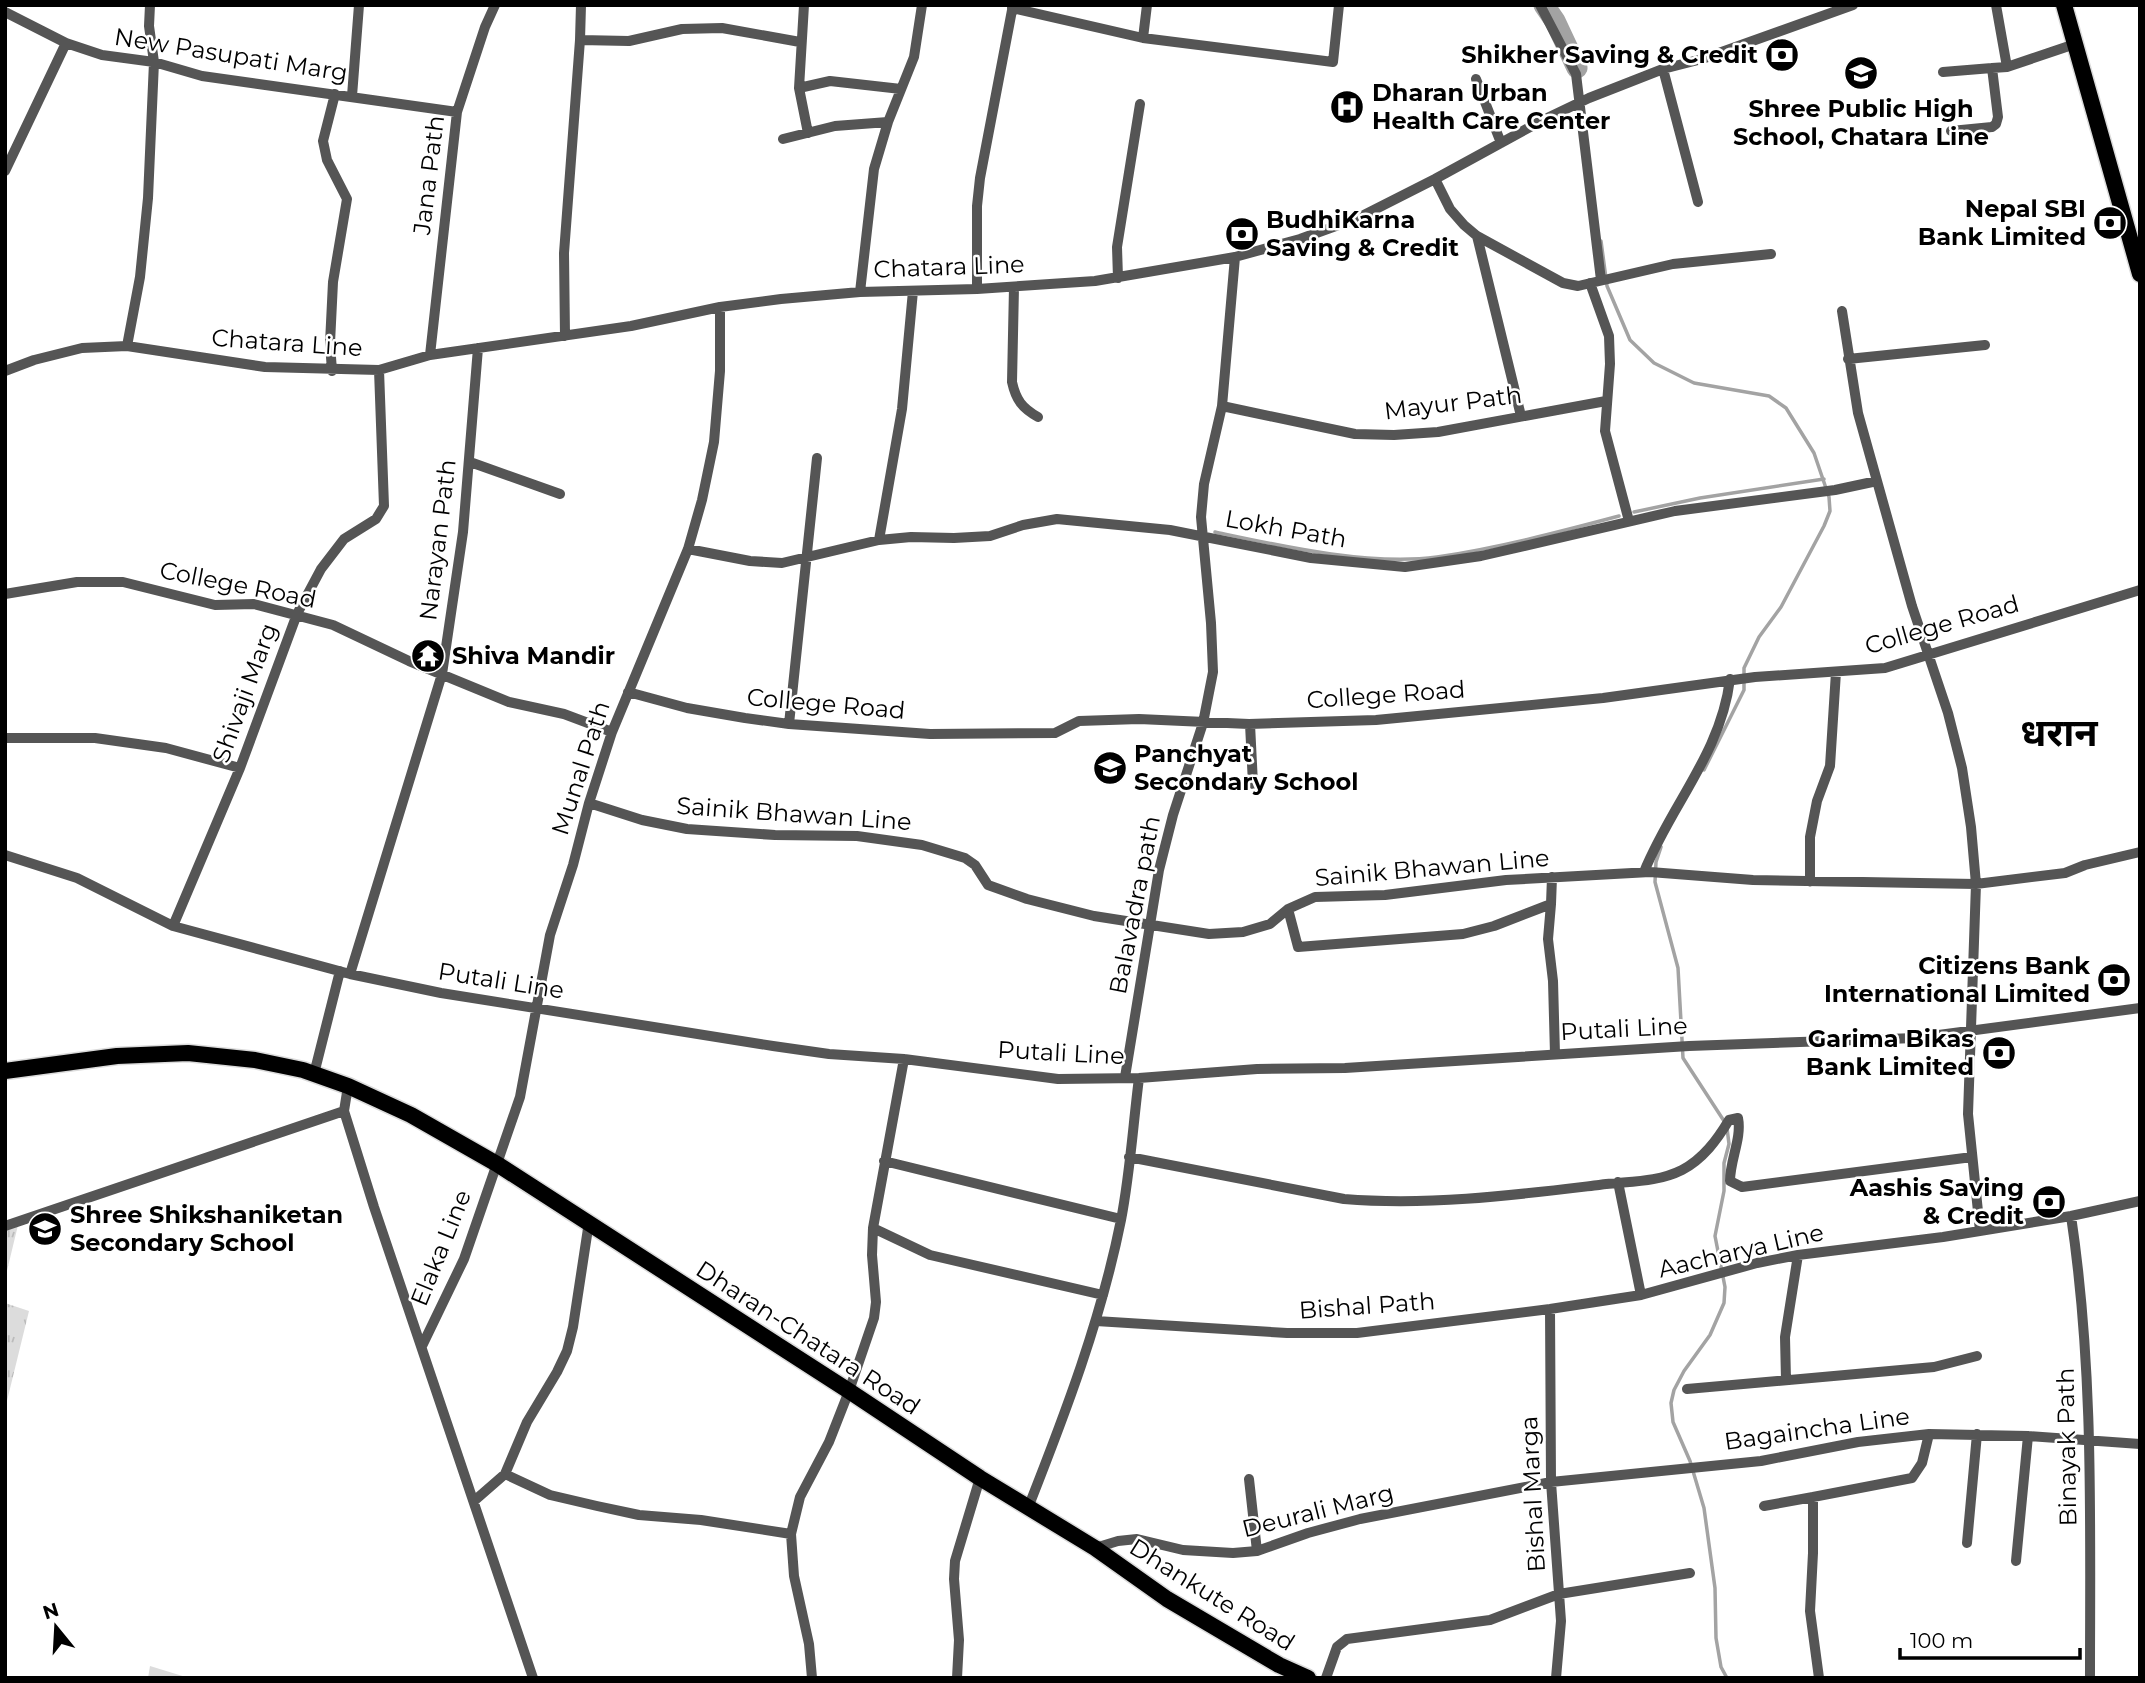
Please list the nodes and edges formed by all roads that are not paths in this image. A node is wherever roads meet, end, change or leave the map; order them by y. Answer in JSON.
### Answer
{"nodes":[{"id":1,"x":150,"y":5,"type":"edge"},
{"id":2,"x":359,"y":5,"type":"edge"},
{"id":3,"x":495,"y":5,"type":"edge"},
{"id":4,"x":581,"y":5,"type":"edge"},
{"id":5,"x":804,"y":5,"type":"edge"},
{"id":6,"x":922,"y":5,"type":"edge"},
{"id":7,"x":1147,"y":5,"type":"edge"},
{"id":8,"x":1339,"y":5,"type":"edge"},
{"id":9,"x":1540,"y":5,"type":"edge"},
{"id":10,"x":1853,"y":5,"type":"edge"},
{"id":11,"x":1996,"y":5,"type":"edge"},
{"id":12,"x":2064,"y":5,"type":"edge"},
{"id":13,"x":1013,"y":7,"type":"edge"},
{"id":14,"x":5,"y":12,"type":"edge"},
{"id":15,"x":1143,"y":37,"type":"junction"},
{"id":16,"x":580,"y":40,"type":"junction"},
{"id":17,"x":800,"y":42,"type":"junction"},
{"id":18,"x":66,"y":43,"type":"junction"},
{"id":19,"x":2075,"y":44,"type":"junction"},
{"id":20,"x":154,"y":62,"type":"junction"},
{"id":21,"x":1992,"y":68,"type":"junction"},
{"id":22,"x":2007,"y":68,"type":"junction"},
{"id":23,"x":1663,"y":69,"type":"junction"},
{"id":24,"x":1943,"y":72,"type":"dead end"},
{"id":25,"x":1476,"y":79,"type":"dead end"},
{"id":26,"x":799,"y":88,"type":"junction"},
{"id":27,"x":901,"y":89,"type":"junction"},
{"id":28,"x":335,"y":94,"type":"junction"},
{"id":29,"x":352,"y":96,"type":"junction"},
{"id":30,"x":1584,"y":100,"type":"junction"},
{"id":31,"x":1140,"y":104,"type":"dead end"},
{"id":32,"x":457,"y":112,"type":"junction"},
{"id":33,"x":888,"y":122,"type":"junction"},
{"id":34,"x":1951,"y":131,"type":"dead end"},
{"id":35,"x":808,"y":133,"type":"junction"},
{"id":36,"x":783,"y":139,"type":"dead end"},
{"id":37,"x":1501,"y":143,"type":"junction"},
{"id":38,"x":6,"y":166,"type":"edge"},
{"id":39,"x":1436,"y":179,"type":"junction"},
{"id":40,"x":1698,"y":202,"type":"dead end"},
{"id":41,"x":1477,"y":236,"type":"junction"},
{"id":42,"x":1771,"y":254,"type":"dead end"},
{"id":43,"x":1235,"y":257,"type":"junction"},
{"id":44,"x":2140,"y":274,"type":"edge"},
{"id":45,"x":1118,"y":278,"type":"junction"},
{"id":46,"x":1601,"y":280,"type":"junction"},
{"id":47,"x":1014,"y":286,"type":"junction"},
{"id":48,"x":977,"y":289,"type":"junction"},
{"id":49,"x":913,"y":291,"type":"junction"},
{"id":50,"x":860,"y":292,"type":"junction"},
{"id":51,"x":720,"y":307,"type":"junction"},
{"id":52,"x":1842,"y":311,"type":"dead end"},
{"id":53,"x":565,"y":336,"type":"junction"},
{"id":54,"x":1985,"y":345,"type":"dead end"},
{"id":55,"x":127,"y":346,"type":"junction"},
{"id":56,"x":478,"y":348,"type":"junction"},
{"id":57,"x":430,"y":355,"type":"junction"},
{"id":58,"x":1849,"y":359,"type":"junction"},
{"id":59,"x":379,"y":370,"type":"junction"},
{"id":60,"x":5,"y":371,"type":"edge"},
{"id":61,"x":332,"y":371,"type":"junction"},
{"id":62,"x":1606,"y":401,"type":"junction"},
{"id":63,"x":1222,"y":406,"type":"junction"},
{"id":64,"x":1521,"y":416,"type":"junction"},
{"id":65,"x":1038,"y":417,"type":"dead end"},
{"id":66,"x":817,"y":458,"type":"dead end"},
{"id":67,"x":470,"y":462,"type":"junction"},
{"id":68,"x":1877,"y":481,"type":"junction"},
{"id":69,"x":560,"y":495,"type":"dead end"},
{"id":70,"x":1629,"y":521,"type":"junction"},
{"id":71,"x":1201,"y":536,"type":"junction"},
{"id":72,"x":879,"y":540,"type":"junction"},
{"id":73,"x":688,"y":549,"type":"junction"},
{"id":74,"x":807,"y":558,"type":"junction"},
{"id":75,"x":2140,"y":590,"type":"edge"},
{"id":76,"x":5,"y":594,"type":"edge"},
{"id":77,"x":297,"y":614,"type":"junction"},
{"id":78,"x":1930,"y":656,"type":"junction"},
{"id":79,"x":1836,"y":673,"type":"junction"},
{"id":80,"x":442,"y":674,"type":"junction"},
{"id":81,"x":1732,"y":679,"type":"junction"},
{"id":82,"x":628,"y":692,"type":"junction"},
{"id":83,"x":1203,"y":723,"type":"junction"},
{"id":84,"x":789,"y":724,"type":"junction"},
{"id":85,"x":1250,"y":724,"type":"junction"},
{"id":86,"x":612,"y":732,"type":"junction"},
{"id":87,"x":5,"y":738,"type":"edge"},
{"id":88,"x":240,"y":768,"type":"junction"},
{"id":89,"x":1253,"y":784,"type":"dead end"},
{"id":90,"x":589,"y":803,"type":"junction"},
{"id":91,"x":2140,"y":852,"type":"edge"},
{"id":92,"x":5,"y":855,"type":"edge"},
{"id":93,"x":1647,"y":872,"type":"junction"},
{"id":94,"x":1552,"y":877,"type":"junction"},
{"id":95,"x":1810,"y":882,"type":"junction"},
{"id":96,"x":1976,"y":884,"type":"junction"},
{"id":97,"x":1551,"y":904,"type":"junction"},
{"id":98,"x":1289,"y":909,"type":"junction"},
{"id":99,"x":1150,"y":925,"type":"junction"},
{"id":100,"x":173,"y":926,"type":"junction"},
{"id":101,"x":345,"y":973,"type":"junction"},
{"id":102,"x":2140,"y":1008,"type":"edge"},
{"id":103,"x":537,"y":1009,"type":"junction"},
{"id":104,"x":1972,"y":1032,"type":"junction"},
{"id":105,"x":1555,"y":1054,"type":"junction"},
{"id":106,"x":904,"y":1059,"type":"junction"},
{"id":107,"x":5,"y":1071,"type":"edge"},
{"id":108,"x":314,"y":1074,"type":"junction"},
{"id":109,"x":1125,"y":1077,"type":"junction"},
{"id":110,"x":1139,"y":1078,"type":"junction"},
{"id":111,"x":348,"y":1086,"type":"junction"},
{"id":112,"x":344,"y":1111,"type":"junction"},
{"id":113,"x":1129,"y":1157,"type":"junction"},
{"id":114,"x":1972,"y":1157,"type":"junction"},
{"id":115,"x":884,"y":1161,"type":"junction"},
{"id":116,"x":497,"y":1164,"type":"junction"},
{"id":117,"x":1618,"y":1182,"type":"junction"},
{"id":118,"x":2140,"y":1201,"type":"edge"},
{"id":119,"x":2071,"y":1216,"type":"junction"},
{"id":120,"x":1121,"y":1219,"type":"junction"},
{"id":121,"x":589,"y":1222,"type":"junction"},
{"id":122,"x":5,"y":1226,"type":"edge"},
{"id":123,"x":873,"y":1228,"type":"junction"},
{"id":124,"x":1980,"y":1231,"type":"junction"},
{"id":125,"x":1798,"y":1255,"type":"junction"},
{"id":126,"x":1641,"y":1294,"type":"junction"},
{"id":127,"x":1103,"y":1295,"type":"junction"},
{"id":128,"x":1550,"y":1309,"type":"junction"},
{"id":129,"x":1096,"y":1321,"type":"junction"},
{"id":130,"x":422,"y":1346,"type":"junction"},
{"id":131,"x":1977,"y":1356,"type":"dead end"},
{"id":132,"x":1786,"y":1380,"type":"junction"},
{"id":133,"x":1687,"y":1389,"type":"dead end"},
{"id":134,"x":849,"y":1391,"type":"junction"},
{"id":135,"x":1929,"y":1434,"type":"junction"},
{"id":136,"x":1977,"y":1434,"type":"junction"},
{"id":137,"x":2028,"y":1436,"type":"junction"},
{"id":138,"x":2090,"y":1440,"type":"junction"},
{"id":139,"x":2140,"y":1444,"type":"edge"},
{"id":140,"x":505,"y":1474,"type":"junction"},
{"id":141,"x":979,"y":1478,"type":"junction"},
{"id":142,"x":1249,"y":1479,"type":"dead end"},
{"id":143,"x":1551,"y":1482,"type":"junction"},
{"id":144,"x":1813,"y":1497,"type":"junction"},
{"id":145,"x":474,"y":1501,"type":"junction"},
{"id":146,"x":1764,"y":1506,"type":"dead end"},
{"id":147,"x":1028,"y":1508,"type":"junction"},
{"id":148,"x":792,"y":1534,"type":"junction"},
{"id":149,"x":1967,"y":1543,"type":"dead end"},
{"id":150,"x":1095,"y":1548,"type":"junction"},
{"id":151,"x":1257,"y":1551,"type":"junction"},
{"id":152,"x":2015,"y":1561,"type":"dead end"},
{"id":153,"x":1690,"y":1573,"type":"dead end"},
{"id":154,"x":1559,"y":1594,"type":"junction"},
{"id":155,"x":1277,"y":1672,"type":"edge"},
{"id":156,"x":533,"y":1678,"type":"edge"},
{"id":157,"x":812,"y":1678,"type":"edge"},
{"id":158,"x":957,"y":1678,"type":"edge"},
{"id":159,"x":1308,"y":1678,"type":"edge"},
{"id":160,"x":1326,"y":1678,"type":"edge"},
{"id":161,"x":1556,"y":1678,"type":"edge"},
{"id":162,"x":1819,"y":1678,"type":"edge"},
{"id":163,"x":2091,"y":1678,"type":"edge"}],
"edges":[{"from":1,"to":20,"type":"street"},
{"from":2,"to":29,"type":"street"},
{"from":3,"to":32,"type":"street","name":"Jana Path"},
{"from":4,"to":16,"type":"street"},
{"from":5,"to":17,"type":"street"},
{"from":6,"to":27,"type":"street"},
{"from":7,"to":15,"type":"street"},
{"from":8,"to":15,"type":"street"},
{"from":9,"to":30,"type":"street"},
{"from":10,"to":23,"type":"street","name":"Chatara Line"},
{"from":11,"to":22,"type":"street"},
{"from":12,"to":19,"type":"main road"},
{"from":13,"to":15,"type":"street"},
{"from":13,"to":48,"type":"street"},
{"from":14,"to":18,"type":"street","name":"New Pasupati Marg"},
{"from":16,"to":17,"type":"street"},
{"from":16,"to":53,"type":"street"},
{"from":17,"to":26,"type":"street"},
{"from":18,"to":20,"type":"street","name":"New Pasupati Marg"},
{"from":18,"to":38,"type":"street"},
{"from":19,"to":22,"type":"street"},
{"from":19,"to":44,"type":"main road"},
{"from":20,"to":28,"type":"street","name":"New Pasupati Marg"},
{"from":20,"to":55,"type":"street"},
{"from":21,"to":22,"type":"street"},
{"from":21,"to":24,"type":"street"},
{"from":21,"to":34,"type":"street"},
{"from":23,"to":30,"type":"street","name":"Chatara Line"},
{"from":23,"to":40,"type":"street"},
{"from":25,"to":37,"type":"street"},
{"from":26,"to":27,"type":"street"},
{"from":26,"to":35,"type":"street"},
{"from":27,"to":33,"type":"street"},
{"from":28,"to":29,"type":"street","name":"New Pasupati Marg"},
{"from":28,"to":61,"type":"street"},
{"from":29,"to":32,"type":"street","name":"New Pasupati Marg"},
{"from":30,"to":37,"type":"street","name":"Chatara Line"},
{"from":30,"to":46,"type":"street"},
{"from":31,"to":45,"type":"street"},
{"from":32,"to":57,"type":"street","name":"Jana Path"},
{"from":33,"to":35,"type":"street"},
{"from":33,"to":50,"type":"street"},
{"from":35,"to":36,"type":"street"},
{"from":37,"to":39,"type":"street","name":"Chatara Line"},
{"from":39,"to":41,"type":"street"},
{"from":39,"to":43,"type":"street","name":"Chatara Line"},
{"from":41,"to":46,"type":"street"},
{"from":41,"to":64,"type":"street"},
{"from":42,"to":46,"type":"street"},
{"from":43,"to":45,"type":"street","name":"Chatara Line"},
{"from":43,"to":63,"type":"street","name":"Balavadra path"},
{"from":45,"to":47,"type":"street","name":"Chatara Line"},
{"from":46,"to":62,"type":"street"},
{"from":47,"to":48,"type":"street","name":"Chatara Line"},
{"from":47,"to":65,"type":"street"},
{"from":48,"to":49,"type":"street","name":"Chatara Line"},
{"from":49,"to":50,"type":"street","name":"Chatara Line"},
{"from":49,"to":72,"type":"street"},
{"from":50,"to":51,"type":"street","name":"Chatara Line"},
{"from":51,"to":53,"type":"street","name":"Chatara Line"},
{"from":51,"to":73,"type":"street","name":"Munal Path"},
{"from":52,"to":58,"type":"street"},
{"from":53,"to":56,"type":"street","name":"Chatara Line"},
{"from":54,"to":58,"type":"street"},
{"from":55,"to":60,"type":"street","name":"Chatara Line"},
{"from":55,"to":61,"type":"street","name":"Chatara Line"},
{"from":56,"to":57,"type":"street","name":"Chatara Line"},
{"from":56,"to":67,"type":"street","name":"Narayan Path"},
{"from":57,"to":59,"type":"street","name":"Chatara Line"},
{"from":58,"to":68,"type":"street"},
{"from":59,"to":61,"type":"street","name":"Chatara Line"},
{"from":59,"to":77,"type":"street","name":"Shivaji Marg"},
{"from":62,"to":64,"type":"street","name":"Mayur Path"},
{"from":62,"to":70,"type":"street"},
{"from":63,"to":64,"type":"street","name":"Mayur Path"},
{"from":63,"to":71,"type":"street","name":"Balavadra path"},
{"from":66,"to":74,"type":"street"},
{"from":67,"to":69,"type":"street"},
{"from":67,"to":80,"type":"street","name":"Narayan Path"},
{"from":68,"to":70,"type":"street","name":"Lokh Path"},
{"from":68,"to":78,"type":"street"},
{"from":70,"to":71,"type":"street","name":"Lokh Path"},
{"from":71,"to":72,"type":"street","name":"Lokh Path"},
{"from":71,"to":83,"type":"street","name":"Balavadra path"},
{"from":72,"to":74,"type":"street","name":"Lokh Path"},
{"from":73,"to":74,"type":"street","name":"Lokh Path"},
{"from":73,"to":82,"type":"street","name":"Munal Path"},
{"from":74,"to":84,"type":"street"},
{"from":75,"to":78,"type":"street","name":"College Road"},
{"from":76,"to":77,"type":"street","name":"College Road"},
{"from":77,"to":80,"type":"street","name":"College Road"},
{"from":77,"to":88,"type":"street","name":"Shivaji Marg"},
{"from":78,"to":79,"type":"street","name":"College Road"},
{"from":78,"to":96,"type":"street"},
{"from":79,"to":81,"type":"street","name":"College Road"},
{"from":79,"to":95,"type":"street"},
{"from":80,"to":86,"type":"street","name":"College Road"},
{"from":80,"to":101,"type":"street","name":"Narayan Path"},
{"from":81,"to":85,"type":"street","name":"College Road"},
{"from":81,"to":93,"type":"street"},
{"from":82,"to":84,"type":"street","name":"College Road"},
{"from":82,"to":86,"type":"street","name":"Munal Path"},
{"from":83,"to":84,"type":"street","name":"College Road"},
{"from":83,"to":85,"type":"street","name":"College Road"},
{"from":83,"to":99,"type":"street","name":"Balavadra path"},
{"from":85,"to":89,"type":"street"},
{"from":86,"to":90,"type":"street","name":"Munal Path"},
{"from":87,"to":88,"type":"street"},
{"from":88,"to":100,"type":"street","name":"Shivaji Marg"},
{"from":90,"to":99,"type":"street","name":"Sainik Bhawan Line"},
{"from":90,"to":103,"type":"street","name":"Munal Path"},
{"from":91,"to":96,"type":"street","name":"Sainik Bhawan Line"},
{"from":92,"to":100,"type":"street","name":"Putali Line"},
{"from":93,"to":94,"type":"street","name":"Sainik Bhawan Line"},
{"from":93,"to":95,"type":"street","name":"Sainik Bhawan Line"},
{"from":94,"to":97,"type":"street"},
{"from":94,"to":98,"type":"street","name":"Sainik Bhawan Line"},
{"from":95,"to":96,"type":"street","name":"Sainik Bhawan Line"},
{"from":96,"to":104,"type":"street"},
{"from":97,"to":98,"type":"street"},
{"from":97,"to":105,"type":"street"},
{"from":98,"to":99,"type":"street","name":"Sainik Bhawan Line"},
{"from":99,"to":109,"type":"street","name":"Balavadra path"},
{"from":100,"to":101,"type":"street","name":"Putali Line"},
{"from":101,"to":103,"type":"street","name":"Putali Line"},
{"from":101,"to":108,"type":"street","name":"Narayan Path"},
{"from":102,"to":104,"type":"street","name":"Putali Line"},
{"from":103,"to":106,"type":"street","name":"Putali Line"},
{"from":103,"to":116,"type":"street","name":"Munal Path"},
{"from":104,"to":105,"type":"street","name":"Putali Line"},
{"from":104,"to":114,"type":"street"},
{"from":105,"to":110,"type":"street","name":"Putali Line"},
{"from":106,"to":109,"type":"street","name":"Putali Line"},
{"from":106,"to":115,"type":"street"},
{"from":107,"to":108,"type":"main road","name":"Dharan-Chatara Road"},
{"from":108,"to":111,"type":"main road","name":"Dharan-Chatara Road"},
{"from":109,"to":110,"type":"street","name":"Putali Line"},
{"from":110,"to":113,"type":"street"},
{"from":111,"to":112,"type":"street"},
{"from":111,"to":116,"type":"main road","name":"Dharan-Chatara Road"},
{"from":112,"to":122,"type":"street"},
{"from":112,"to":130,"type":"street"},
{"from":113,"to":117,"type":"street"},
{"from":113,"to":120,"type":"street"},
{"from":114,"to":117,"type":"street"},
{"from":114,"to":124,"type":"street"},
{"from":115,"to":120,"type":"street"},
{"from":115,"to":123,"type":"street"},
{"from":116,"to":121,"type":"main road","name":"Dharan-Chatara Road"},
{"from":116,"to":130,"type":"street","name":"Elaka Line"},
{"from":117,"to":126,"type":"street"},
{"from":118,"to":119,"type":"street","name":"Aacharya Line"},
{"from":119,"to":124,"type":"street","name":"Aacharya Line"},
{"from":119,"to":138,"type":"street","name":"Binayak Path"},
{"from":120,"to":127,"type":"street"},
{"from":121,"to":134,"type":"main road","name":"Dharan-Chatara Road"},
{"from":121,"to":140,"type":"street"},
{"from":123,"to":127,"type":"street"},
{"from":123,"to":134,"type":"street"},
{"from":124,"to":125,"type":"street","name":"Aacharya Line"},
{"from":125,"to":126,"type":"street","name":"Aacharya Line"},
{"from":125,"to":132,"type":"street"},
{"from":126,"to":128,"type":"street","name":"Bishal Path"},
{"from":127,"to":129,"type":"street"},
{"from":128,"to":129,"type":"street","name":"Bishal Path"},
{"from":128,"to":143,"type":"street","name":"Bishal Marga"},
{"from":129,"to":147,"type":"street"},
{"from":130,"to":145,"type":"street"},
{"from":131,"to":132,"type":"street"},
{"from":132,"to":133,"type":"street"},
{"from":134,"to":141,"type":"main road","name":"Dharan-Chatara Road"},
{"from":134,"to":148,"type":"street"},
{"from":135,"to":136,"type":"street","name":"Bagaincha Line"},
{"from":135,"to":143,"type":"street","name":"Bagaincha Line"},
{"from":135,"to":144,"type":"street"},
{"from":136,"to":137,"type":"street","name":"Bagaincha Line"},
{"from":136,"to":149,"type":"street"},
{"from":137,"to":138,"type":"street","name":"Bagaincha Line"},
{"from":137,"to":152,"type":"street"},
{"from":138,"to":139,"type":"street","name":"Bagaincha Line"},
{"from":138,"to":163,"type":"street","name":"Binayak Path"},
{"from":140,"to":145,"type":"street"},
{"from":140,"to":148,"type":"street"},
{"from":141,"to":147,"type":"main road","name":"Dharan-Chatara Road"},
{"from":141,"to":158,"type":"street"},
{"from":142,"to":151,"type":"street"},
{"from":143,"to":151,"type":"street","name":"Deurali Marg"},
{"from":143,"to":154,"type":"street","name":"Bishal Marga"},
{"from":144,"to":146,"type":"street"},
{"from":144,"to":162,"type":"street"},
{"from":145,"to":156,"type":"street"},
{"from":147,"to":150,"type":"main road","name":"Dharan-Chatara Road"},
{"from":148,"to":157,"type":"street"},
{"from":150,"to":151,"type":"street","name":"Deurali Marg"},
{"from":150,"to":155,"type":"main road","name":"Dhankute Road"},
{"from":153,"to":154,"type":"street"},
{"from":154,"to":160,"type":"street"},
{"from":154,"to":161,"type":"street","name":"Bishal Marga"},
{"from":155,"to":159,"type":"main road","name":"Dhankute Road"}]}
